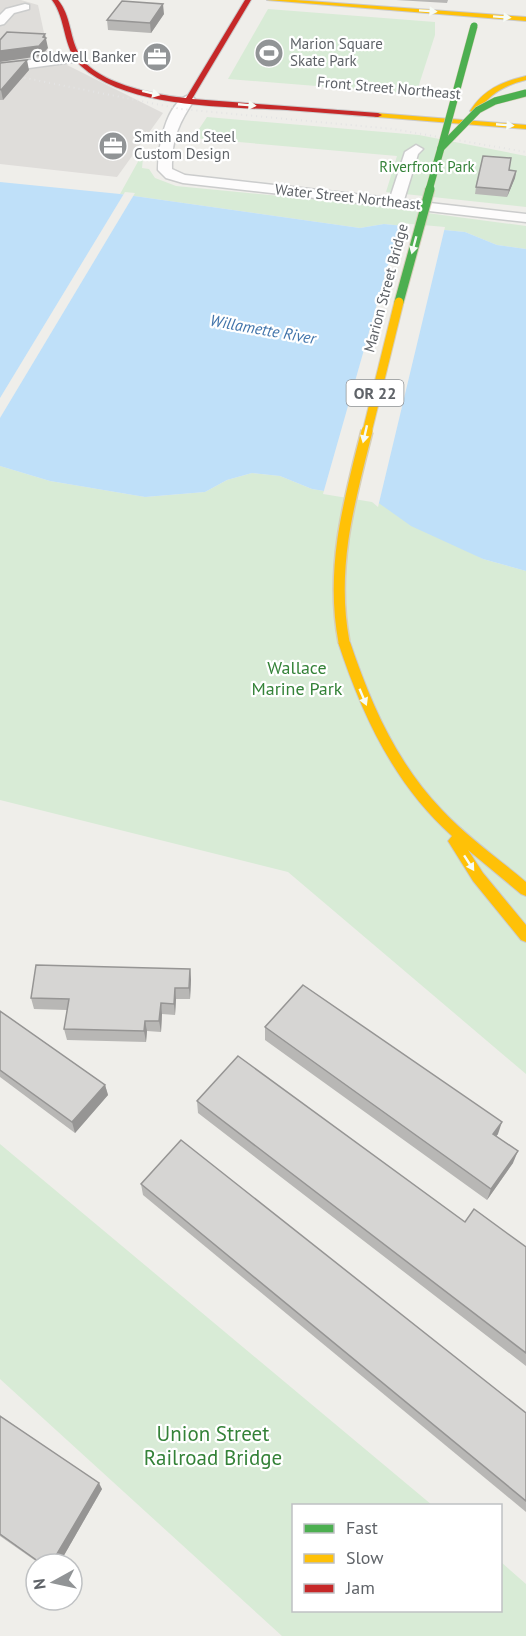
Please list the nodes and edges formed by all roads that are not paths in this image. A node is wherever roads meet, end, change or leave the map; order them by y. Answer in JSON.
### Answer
{"nodes":[{"id":1,"x":55,"y":0,"type":"edge"},
{"id":2,"x":248,"y":0,"type":"edge"},
{"id":3,"x":270,"y":0,"type":"edge"},
{"id":4,"x":481,"y":0,"type":"edge"},
{"id":5,"x":25,"y":7,"type":"dead end"},
{"id":6,"x":526,"y":19,"type":"edge"},
{"id":7,"x":476,"y":20,"type":"junction"},
{"id":8,"x":0,"y":22,"type":"edge"},
{"id":9,"x":76,"y":58,"type":"junction"},
{"id":10,"x":105,"y":62,"type":"dead end"},
{"id":11,"x":0,"y":68,"type":"edge"},
{"id":12,"x":526,"y":78,"type":"edge"},
{"id":13,"x":181,"y":84,"type":"dead end"},
{"id":14,"x":202,"y":88,"type":"junction"},
{"id":15,"x":241,"y":92,"type":"dead end"},
{"id":16,"x":526,"y":93,"type":"edge"},
{"id":17,"x":189,"y":99,"type":"junction"},
{"id":18,"x":474,"y":111,"type":"junction"},
{"id":19,"x":526,"y":116,"type":"edge"},
{"id":20,"x":526,"y":127,"type":"edge"},
{"id":21,"x":441,"y":148,"type":"junction"},
{"id":22,"x":416,"y":149,"type":"dead end"},
{"id":23,"x":396,"y":203,"type":"junction"},
{"id":24,"x":526,"y":218,"type":"edge"},
{"id":25,"x":437,"y":814,"type":"junction"},
{"id":26,"x":526,"y":890,"type":"edge"},
{"id":27,"x":526,"y":936,"type":"edge"}],
"edges":[{"from":1,"to":9,"type":"main road"},
{"from":2,"to":14,"type":"main road"},
{"from":3,"to":7,"type":"main road","one_way":true},
{"from":4,"to":7,"type":"main road","name":"Marion Street Bridge"},
{"from":5,"to":8,"type":"street"},
{"from":7,"to":6,"type":"main road","one_way":true},
{"from":7,"to":21,"type":"main road","name":"Marion Street Bridge","bridge":true},
{"from":9,"to":10,"type":"main road"},
{"from":9,"to":11,"type":"street"},
{"from":9,"to":17,"type":"main road","name":"Front Street Northeast","one_way":true},
{"from":12,"to":18,"type":"main road"},
{"from":13,"to":14,"type":"main road"},
{"from":14,"to":17,"type":"main road"},
{"from":15,"to":18,"type":"main road","name":"Front Street Northeast"},
{"from":16,"to":21,"type":"main road","number":"OR 22","bridge":true},
{"from":17,"to":20,"type":"main road","name":"Front Street Northeast","one_way":true},
{"from":17,"to":23,"type":"street","name":"Water Street Northeast"},
{"from":18,"to":19,"type":"main road","name":"Front Street Northeast"},
{"from":21,"to":25,"type":"main road","name":"Marion Street Bridge","number":"OR 22","one_way":true,"bridge":true},
{"from":22,"to":23,"type":"street"},
{"from":23,"to":24,"type":"street","name":"Water Street Northeast"},
{"from":25,"to":26,"type":"main road","name":"Marion Street Bridge","number":"OR 22"},
{"from":25,"to":27,"type":"main road","one_way":true}]}
